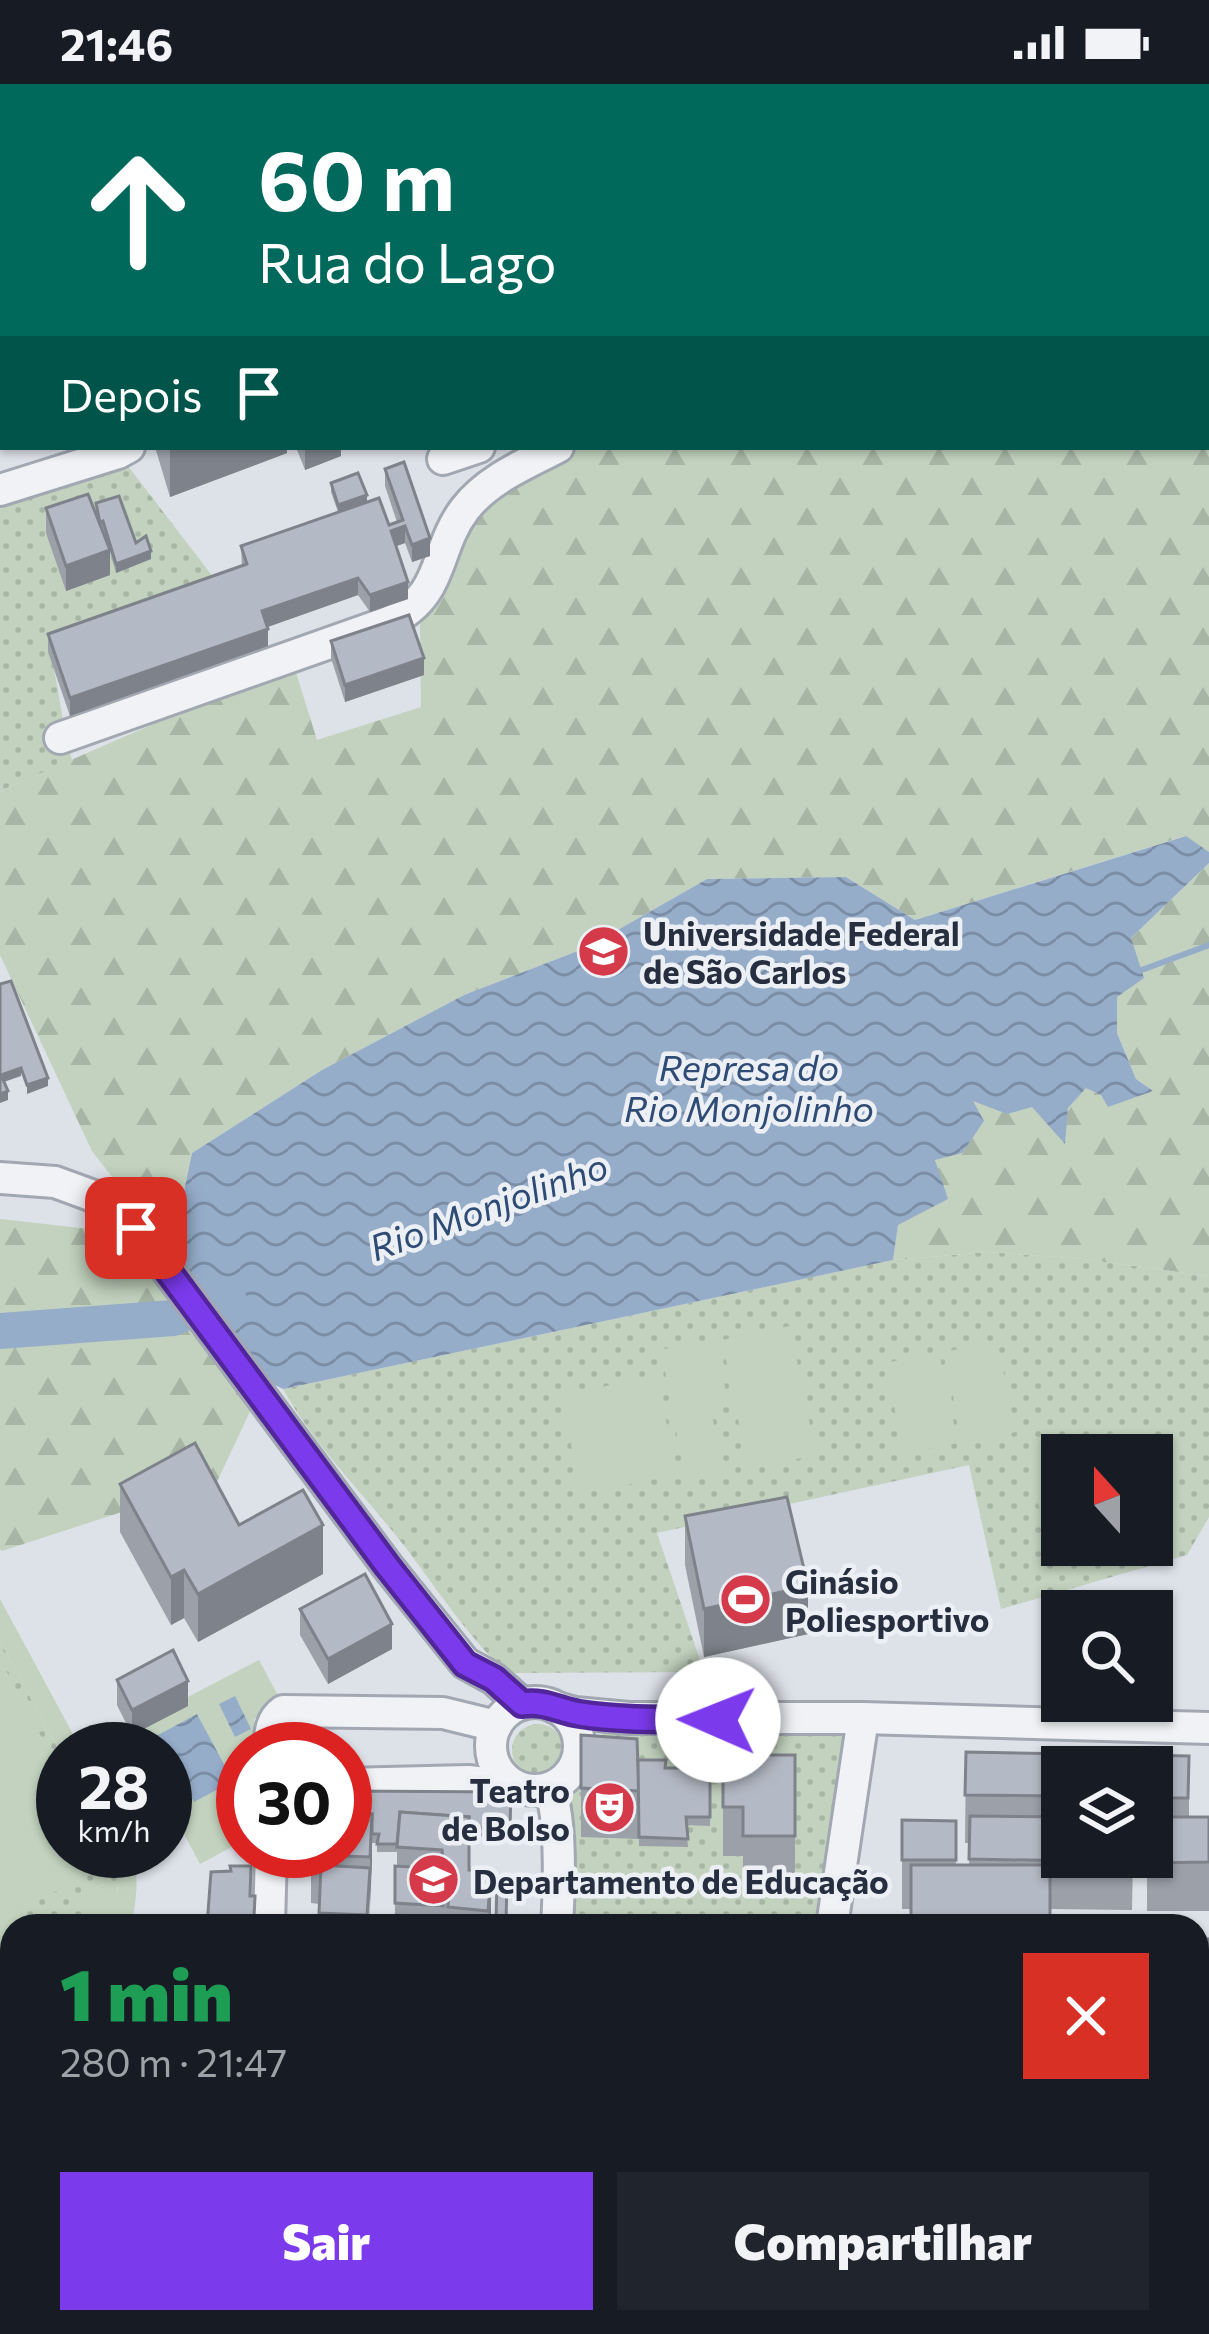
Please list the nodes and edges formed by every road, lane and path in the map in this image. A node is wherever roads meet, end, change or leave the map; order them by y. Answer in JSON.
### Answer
{"nodes":[{"id":1,"x":124,"y":450,"type":"edge"},
{"id":2,"x":471,"y":450,"type":"edge"},
{"id":3,"x":483,"y":450,"type":"edge"},
{"id":4,"x":552,"y":450,"type":"edge"},
{"id":5,"x":443,"y":458,"type":"dead end"},
{"id":6,"x":497,"y":479,"type":"junction"},
{"id":7,"x":0,"y":490,"type":"edge"},
{"id":8,"x":60,"y":738,"type":"dead end"},
{"id":9,"x":0,"y":1178,"type":"edge"},
{"id":10,"x":517,"y":1715,"type":"junction"},
{"id":11,"x":629,"y":1718,"type":"junction"},
{"id":12,"x":862,"y":1718,"type":"junction"},
{"id":13,"x":273,"y":1722,"type":"edge"},
{"id":14,"x":1209,"y":1728,"type":"edge"},
{"id":15,"x":576,"y":1761,"type":"junction"},
{"id":16,"x":372,"y":1783,"type":"edge"},
{"id":17,"x":515,"y":1786,"type":"junction"},
{"id":18,"x":549,"y":1788,"type":"junction"},
{"id":19,"x":270,"y":1878,"type":"edge"},
{"id":20,"x":269,"y":1914,"type":"edge"},
{"id":21,"x":557,"y":1914,"type":"edge"},
{"id":22,"x":834,"y":1914,"type":"edge"}],
"edges":[{"from":1,"to":7,"type":"street"},
{"from":2,"to":5,"type":"street"},
{"from":3,"to":6,"type":"street"},
{"from":4,"to":6,"type":"street"},
{"from":6,"to":8,"type":"street"},
{"from":9,"to":10,"type":"street"},
{"from":10,"to":11,"type":"street"},
{"from":10,"to":13,"type":"street"},
{"from":10,"to":15,"type":"street"},
{"from":10,"to":17,"type":"street"},
{"from":11,"to":12,"type":"street"},
{"from":11,"to":15,"type":"street"},
{"from":12,"to":14,"type":"street"},
{"from":12,"to":22,"type":"street"},
{"from":15,"to":18,"type":"street"},
{"from":16,"to":17,"type":"street"},
{"from":17,"to":18,"type":"street"},
{"from":18,"to":21,"type":"street"},
{"from":19,"to":20,"type":"street"}]}
